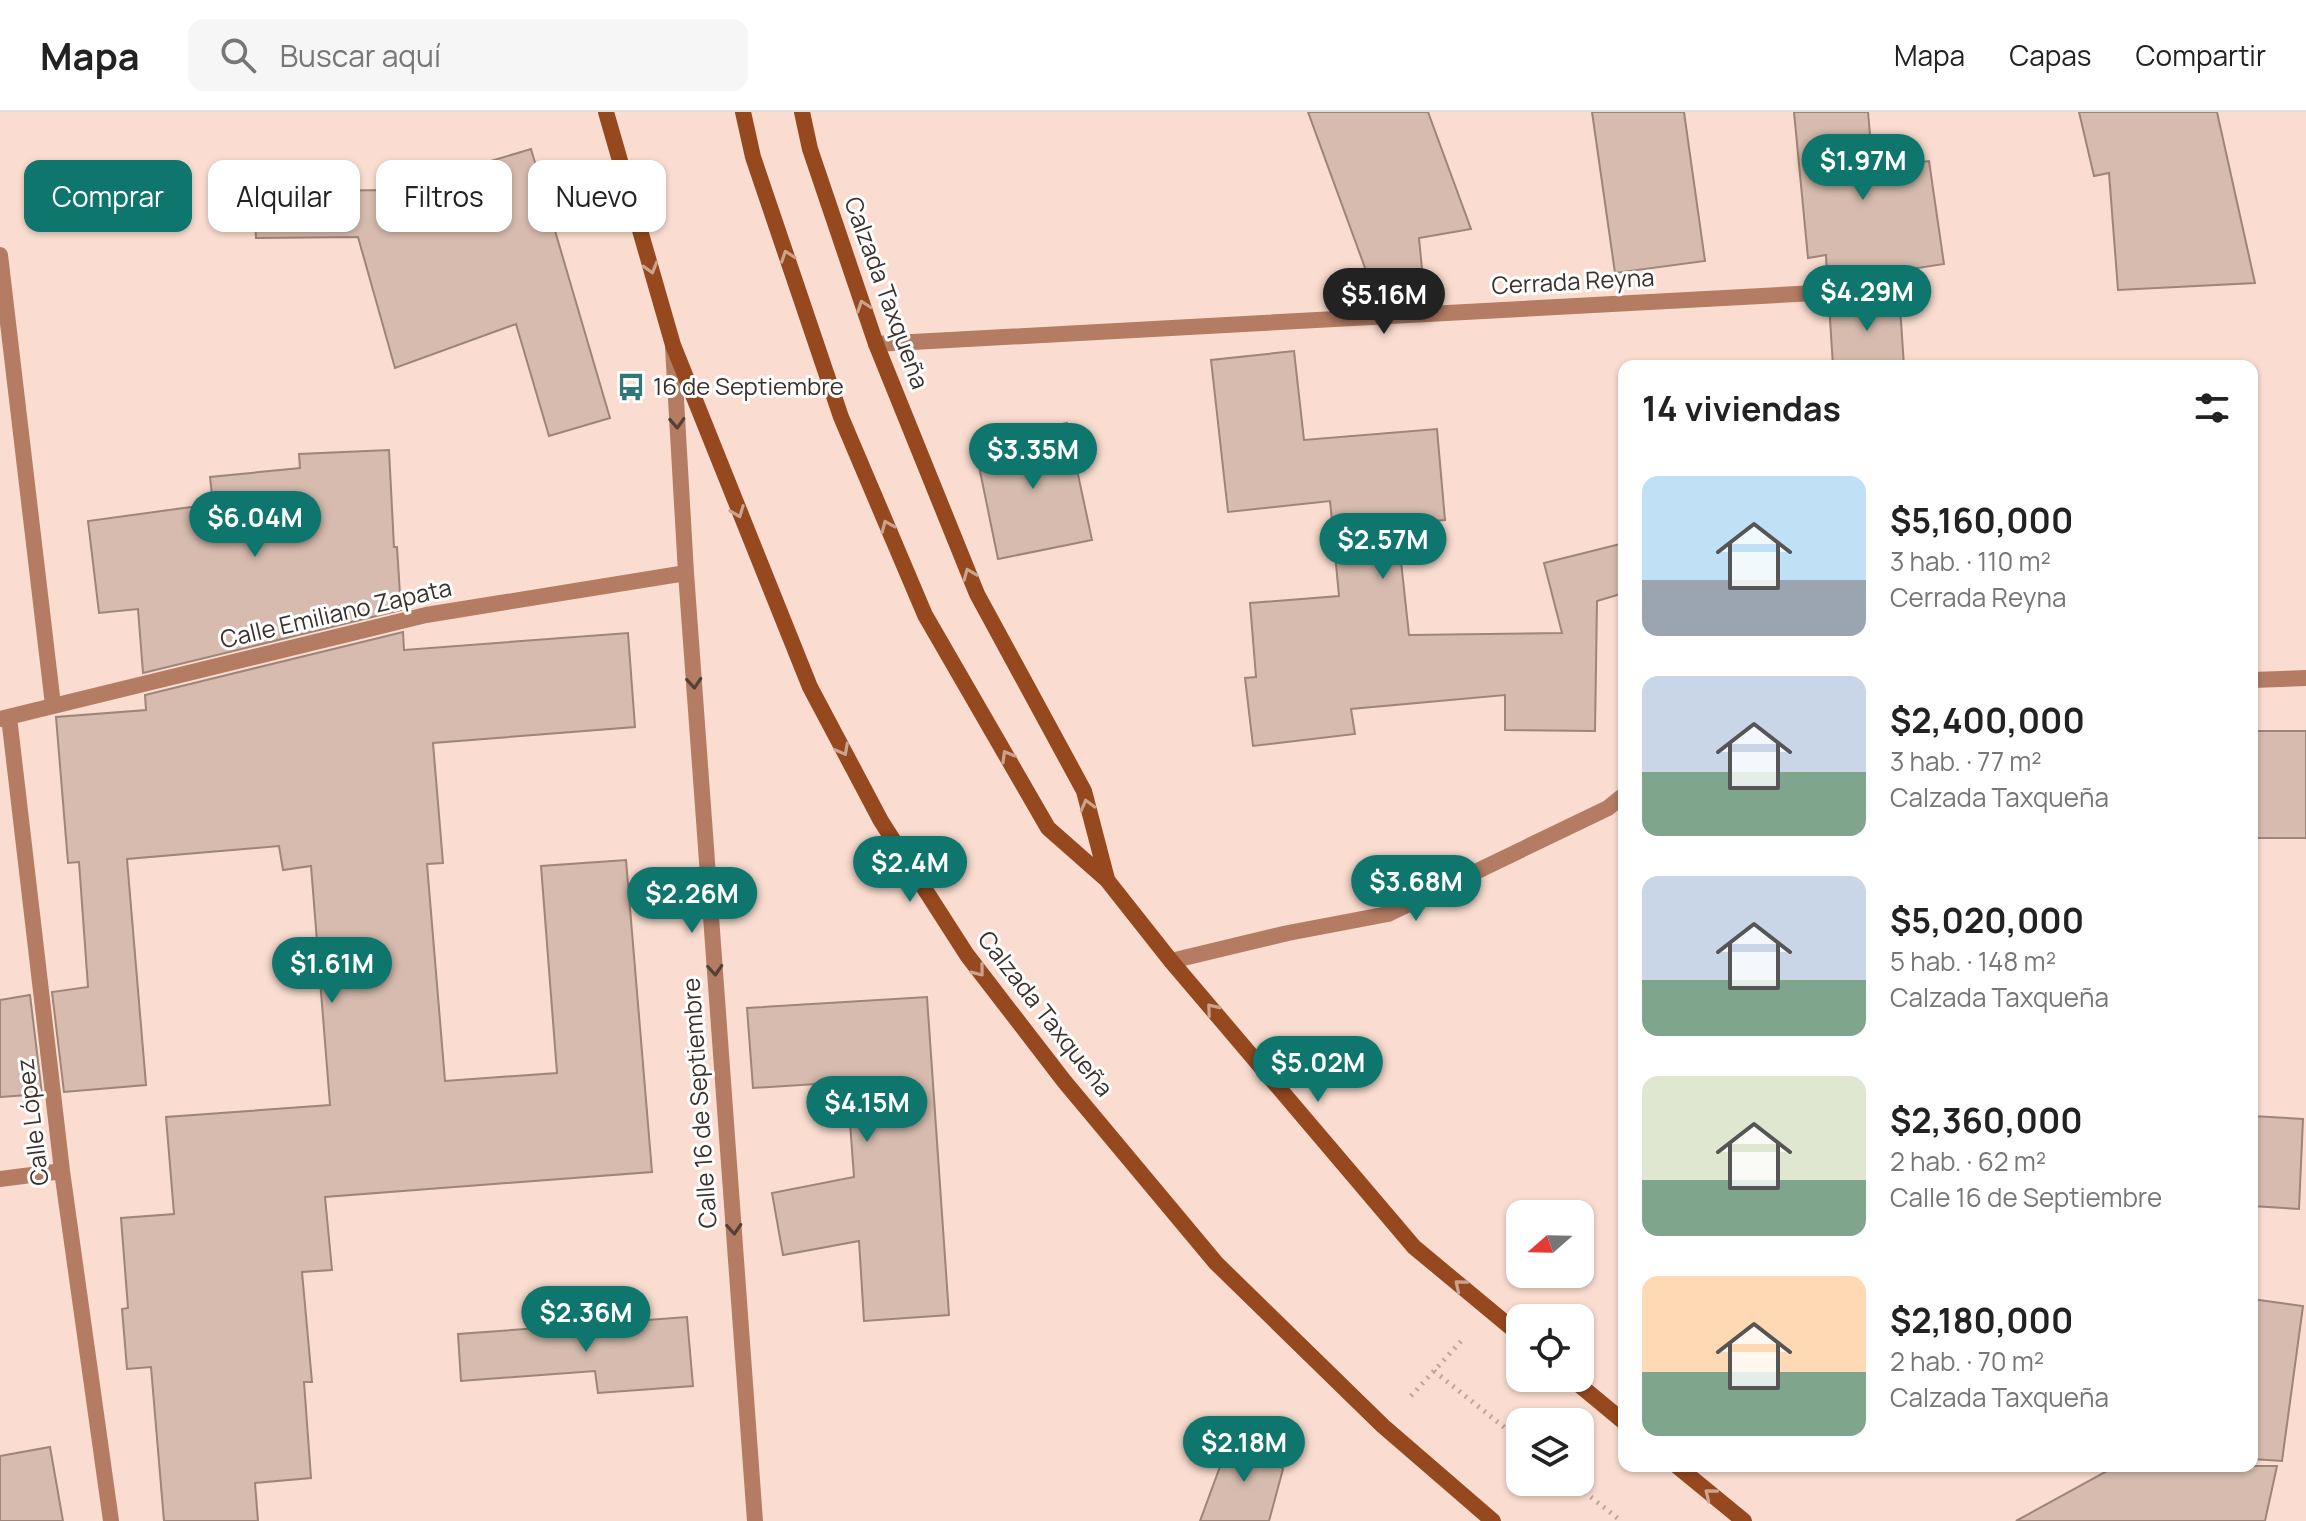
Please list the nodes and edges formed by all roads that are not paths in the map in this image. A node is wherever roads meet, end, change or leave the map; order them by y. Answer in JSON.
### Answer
{"nodes":[{"id":1,"x":606,"y":112,"type":"edge"},
{"id":2,"x":743,"y":112,"type":"edge"},
{"id":3,"x":802,"y":112,"type":"edge"},
{"id":4,"x":0,"y":255,"type":"edge"},
{"id":5,"x":1889,"y":289,"type":"dead end"},
{"id":6,"x":876,"y":344,"type":"junction"},
{"id":7,"x":673,"y":345,"type":"junction"},
{"id":8,"x":686,"y":573,"type":"junction"},
{"id":9,"x":2306,"y":678,"type":"edge"},
{"id":10,"x":2258,"y":680,"type":"edge"},
{"id":11,"x":53,"y":705,"type":"junction"},
{"id":12,"x":5,"y":718,"type":"edge"},
{"id":13,"x":1618,"y":800,"type":"edge"},
{"id":14,"x":1107,"y":880,"type":"junction"},
{"id":15,"x":1171,"y":961,"type":"junction"},
{"id":16,"x":62,"y":1171,"type":"junction"},
{"id":17,"x":0,"y":1179,"type":"edge"},
{"id":18,"x":1506,"y":1323,"type":"edge"},
{"id":19,"x":1588,"y":1392,"type":"edge"},
{"id":20,"x":1618,"y":1417,"type":"edge"},
{"id":21,"x":1684,"y":1472,"type":"edge"},
{"id":22,"x":111,"y":1521,"type":"edge"},
{"id":23,"x":755,"y":1521,"type":"edge"},
{"id":24,"x":1493,"y":1521,"type":"edge"},
{"id":25,"x":1744,"y":1521,"type":"edge"}],
"edges":[{"from":1,"to":7,"type":"main road","name":"Calzada Taxqueña","one_way":true},
{"from":14,"to":2,"type":"main road","name":"Calzada Taxqueña","one_way":true},
{"from":6,"to":3,"type":"main road","name":"Calzada Taxqueña","one_way":true},
{"from":4,"to":11,"type":"street"},
{"from":5,"to":6,"type":"street","name":"Cerrada Reyna"},
{"from":14,"to":6,"type":"main road","name":"Calzada Taxqueña","one_way":true},
{"from":7,"to":8,"type":"street","name":"Calle 16 de Septiembre","one_way":true},
{"from":7,"to":24,"type":"main road","name":"Calzada Taxqueña","one_way":true},
{"from":8,"to":11,"type":"street","name":"Calle Emiliano Zapata"},
{"from":8,"to":23,"type":"street","name":"Calle 16 de Septiembre","one_way":true},
{"from":9,"to":10,"type":"street"},
{"from":11,"to":12,"type":"street","name":"Calle Emiliano Zapata"},
{"from":12,"to":16,"type":"street","name":"Calle López"},
{"from":13,"to":15,"type":"street"},
{"from":14,"to":15,"type":"main road","name":"Calzada Taxqueña"},
{"from":18,"to":15,"type":"main road","name":"Calzada Taxqueña","one_way":true},
{"from":16,"to":17,"type":"street"},
{"from":16,"to":22,"type":"street","name":"Calle López"},
{"from":19,"to":20,"type":"main road"},
{"from":25,"to":21,"type":"main road","one_way":true}]}
